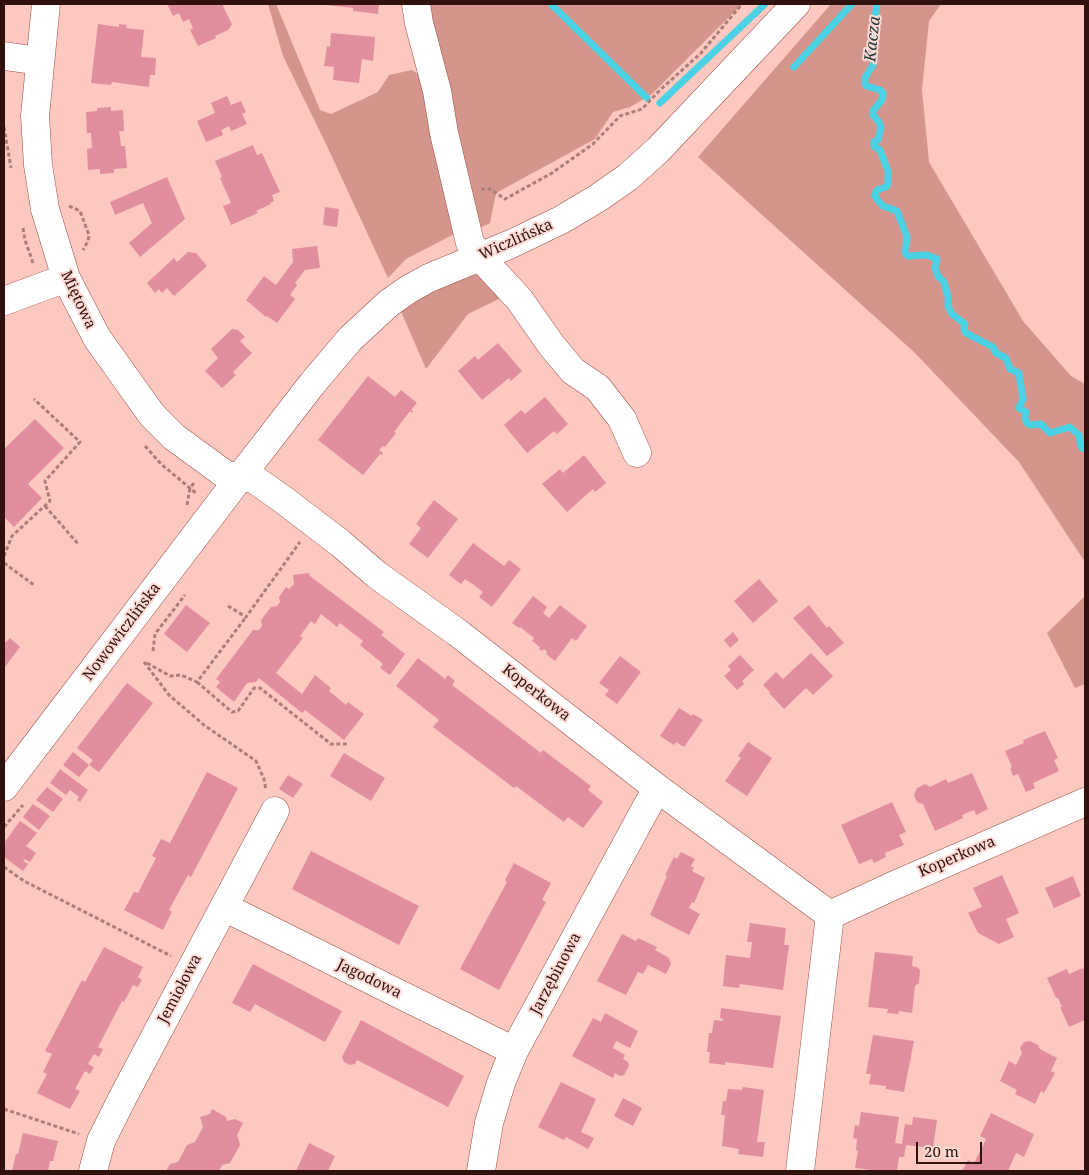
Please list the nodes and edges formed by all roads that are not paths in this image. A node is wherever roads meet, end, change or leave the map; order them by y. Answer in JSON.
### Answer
{"nodes":[{"id":1,"x":46,"y":4,"type":"edge"},
{"id":2,"x":416,"y":4,"type":"edge"},
{"id":3,"x":793,"y":5,"type":"edge"},
{"id":4,"x":4,"y":56,"type":"edge"},
{"id":5,"x":40,"y":61,"type":"junction"},
{"id":6,"x":480,"y":257,"type":"junction"},
{"id":7,"x":66,"y":278,"type":"junction"},
{"id":8,"x":4,"y":301,"type":"edge"},
{"id":9,"x":637,"y":453,"type":"dead end"},
{"id":10,"x":240,"y":477,"type":"junction"},
{"id":11,"x":4,"y":787,"type":"edge"},
{"id":12,"x":657,"y":788,"type":"junction"},
{"id":13,"x":1085,"y":802,"type":"edge"},
{"id":14,"x":275,"y":810,"type":"road end"},
{"id":15,"x":224,"y":907,"type":"junction"},
{"id":16,"x":830,"y":915,"type":"junction"},
{"id":17,"x":514,"y":1051,"type":"junction"},
{"id":18,"x":93,"y":1171,"type":"edge"},
{"id":19,"x":482,"y":1171,"type":"edge"},
{"id":20,"x":800,"y":1171,"type":"edge"}],
"edges":[{"from":1,"to":5,"type":"street","name":"Miętowa"},
{"from":2,"to":6,"type":"street"},
{"from":3,"to":6,"type":"street","name":"Wiczlińska"},
{"from":4,"to":5,"type":"street"},
{"from":5,"to":7,"type":"street","name":"Miętowa"},
{"from":6,"to":9,"type":"street"},
{"from":6,"to":10,"type":"street","name":"Wiczlińska"},
{"from":7,"to":8,"type":"street"},
{"from":7,"to":10,"type":"street","name":"Miętowa"},
{"from":10,"to":11,"type":"street","name":"Nowowiczlińska"},
{"from":10,"to":12,"type":"street","name":"Koperkowa"},
{"from":12,"to":16,"type":"street","name":"Koperkowa"},
{"from":12,"to":17,"type":"street","name":"Jarzębinowa"},
{"from":13,"to":16,"type":"street","name":"Koperkowa"},
{"from":14,"to":15,"type":"street","name":"Jemiołowa"},
{"from":15,"to":17,"type":"street","name":"Jagodowa"},
{"from":15,"to":18,"type":"street","name":"Jemiołowa"},
{"from":16,"to":20,"type":"street"},
{"from":17,"to":19,"type":"street","name":"Jarzębinowa"}]}
